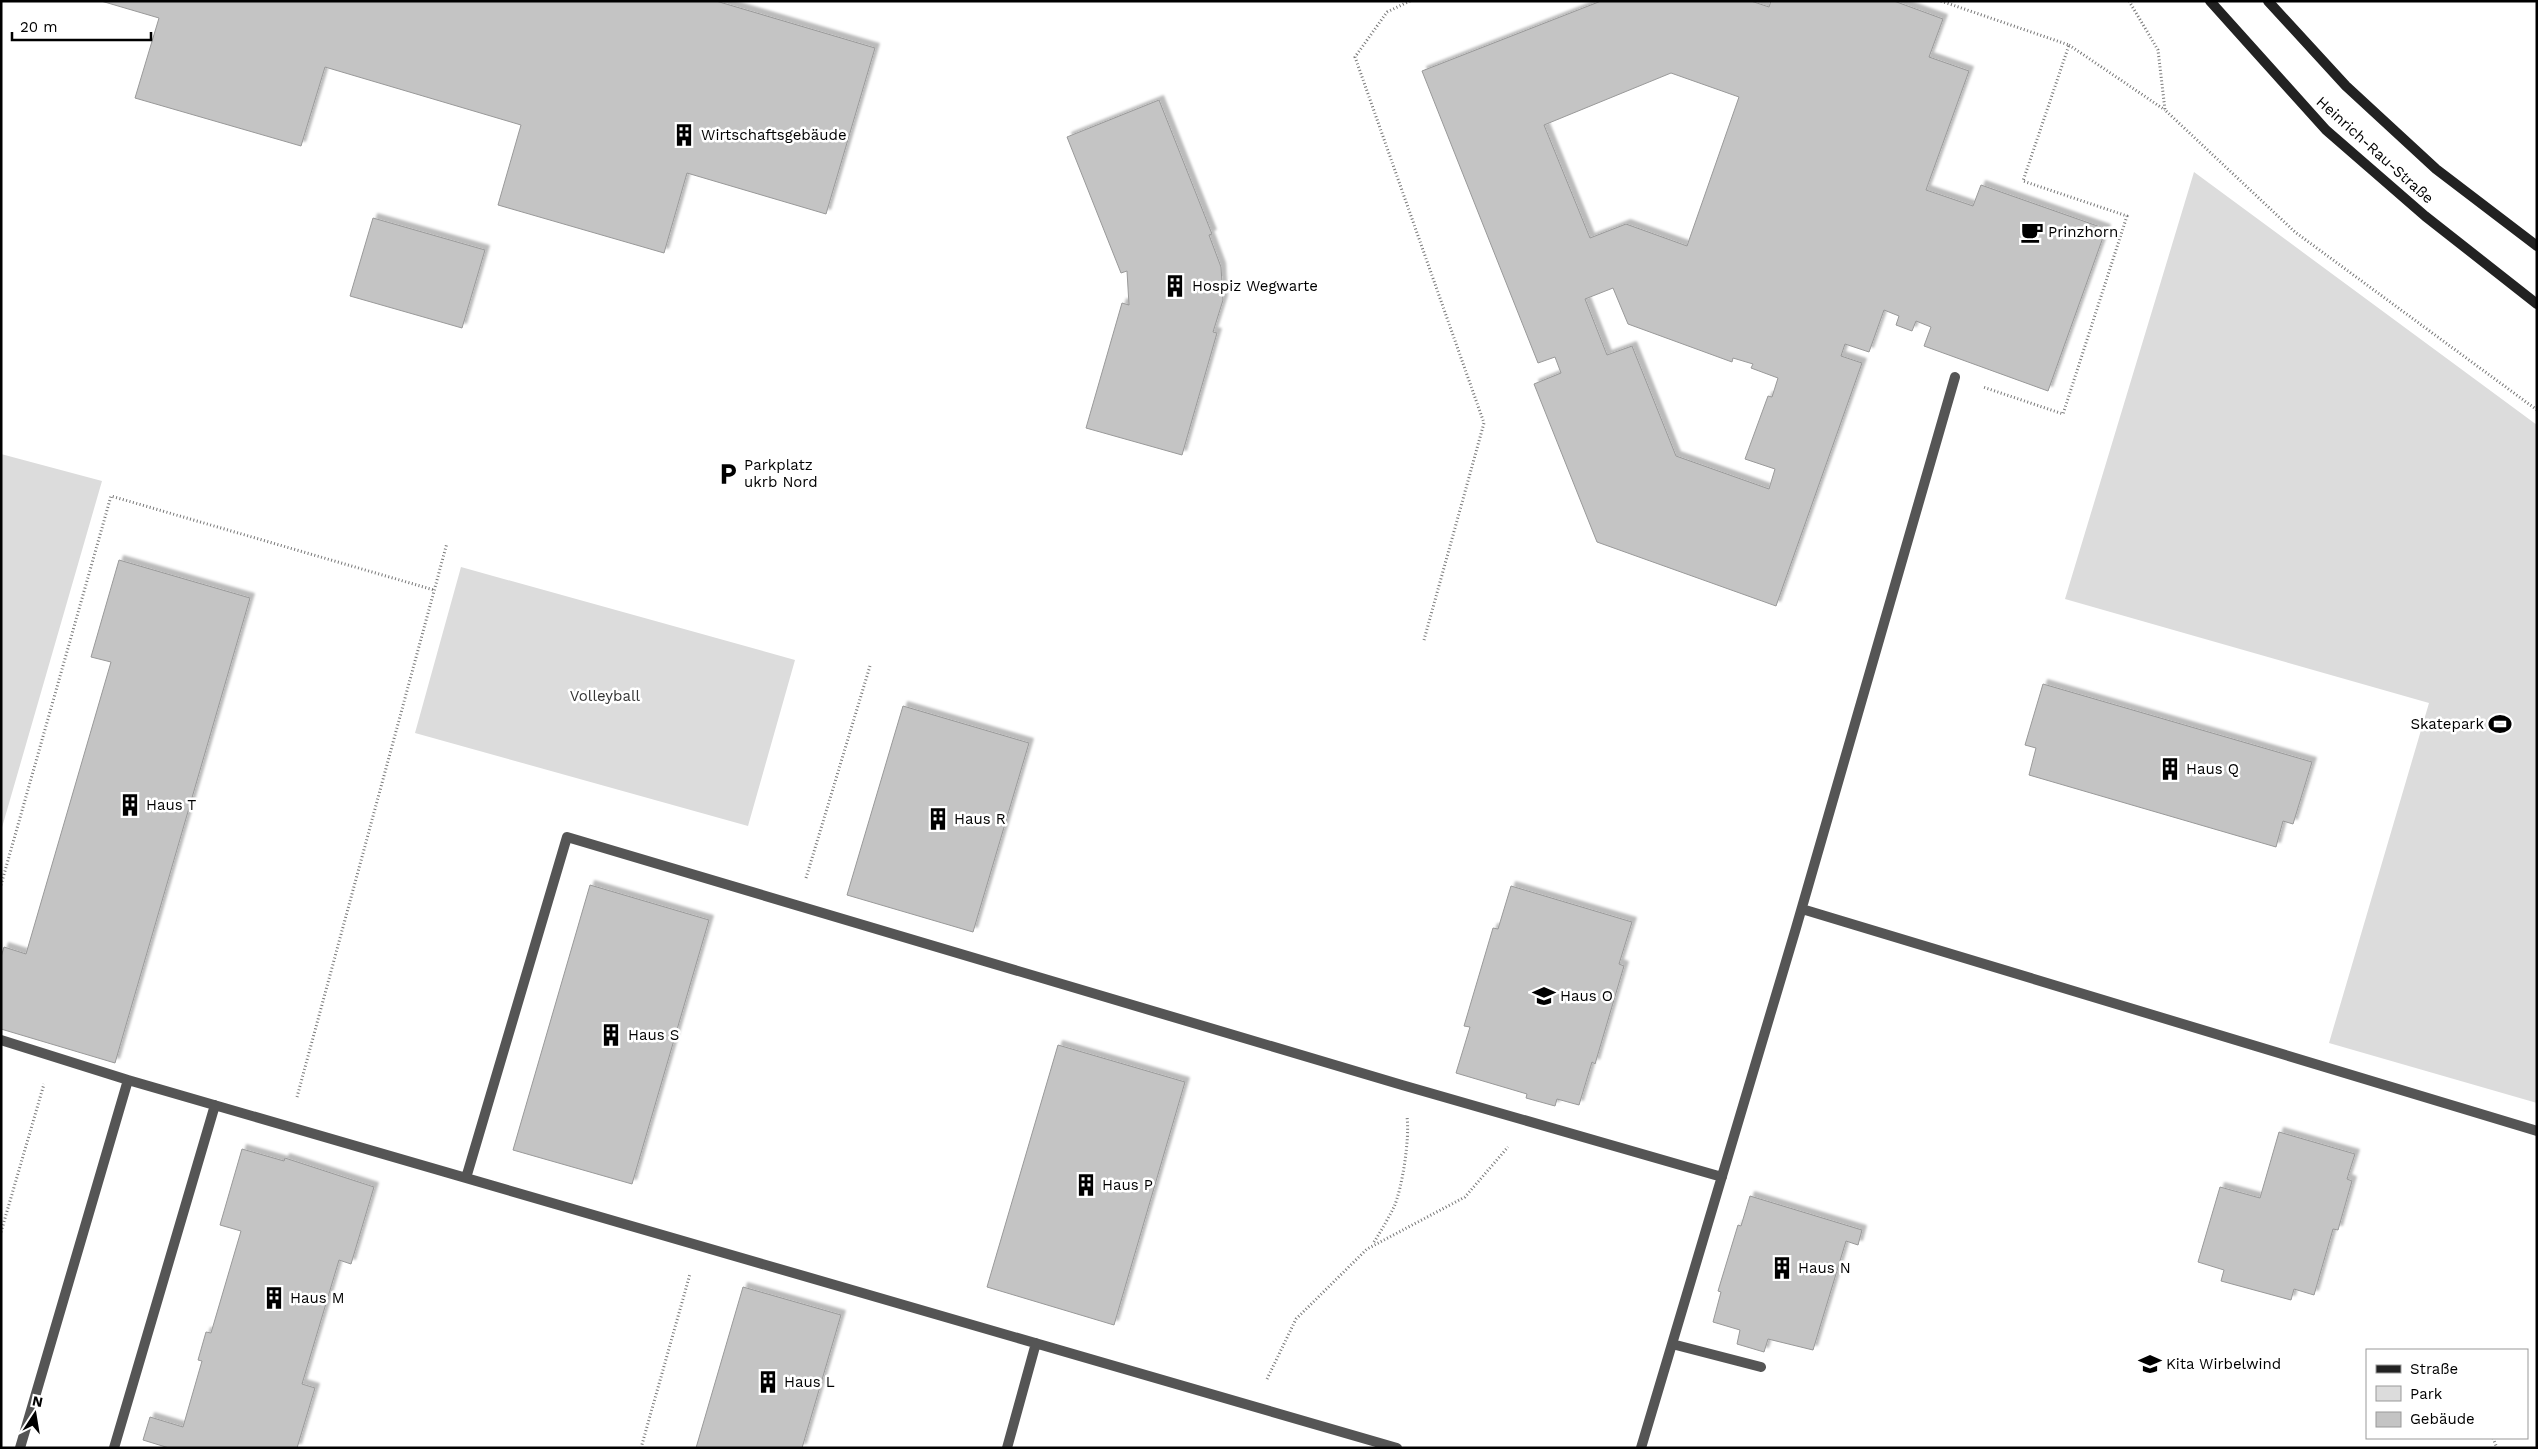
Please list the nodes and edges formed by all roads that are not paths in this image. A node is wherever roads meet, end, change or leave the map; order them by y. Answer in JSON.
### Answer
{"nodes":[{"id":1,"x":2210,"y":1,"type":"edge"},
{"id":2,"x":2268,"y":1,"type":"edge"},
{"id":3,"x":2537,"y":246,"type":"edge"},
{"id":4,"x":2537,"y":304,"type":"edge"},
{"id":5,"x":1955,"y":377,"type":"road end"},
{"id":6,"x":1802,"y":909,"type":"junction"},
{"id":7,"x":1,"y":1040,"type":"edge"},
{"id":8,"x":128,"y":1080,"type":"junction"},
{"id":9,"x":215,"y":1105,"type":"junction"},
{"id":10,"x":2537,"y":1131,"type":"edge"},
{"id":11,"x":1722,"y":1177,"type":"junction"},
{"id":12,"x":466,"y":1178,"type":"junction"},
{"id":13,"x":1036,"y":1343,"type":"junction"},
{"id":14,"x":1672,"y":1344,"type":"junction"},
{"id":15,"x":1761,"y":1367,"type":"dead end"},
{"id":16,"x":20,"y":1448,"type":"edge"},
{"id":17,"x":114,"y":1448,"type":"edge"},
{"id":18,"x":1007,"y":1448,"type":"edge"},
{"id":19,"x":1397,"y":1448,"type":"edge"},
{"id":20,"x":1641,"y":1448,"type":"edge"}],
"edges":[{"from":1,"to":4,"type":"main road","name":"Heinrich-Rau-Straße"},
{"from":2,"to":3,"type":"main road","name":"Heinrich-Rau-Straße"},
{"from":5,"to":6,"type":"lane"},
{"from":6,"to":10,"type":"lane"},
{"from":6,"to":11,"type":"lane"},
{"from":7,"to":8,"type":"lane"},
{"from":8,"to":9,"type":"lane"},
{"from":8,"to":16,"type":"lane"},
{"from":9,"to":12,"type":"lane"},
{"from":9,"to":17,"type":"lane"},
{"from":11,"to":12,"type":"lane"},
{"from":11,"to":14,"type":"lane"},
{"from":12,"to":13,"type":"lane"},
{"from":13,"to":18,"type":"lane"},
{"from":13,"to":19,"type":"lane"},
{"from":14,"to":15,"type":"lane"},
{"from":14,"to":20,"type":"lane"}]}
